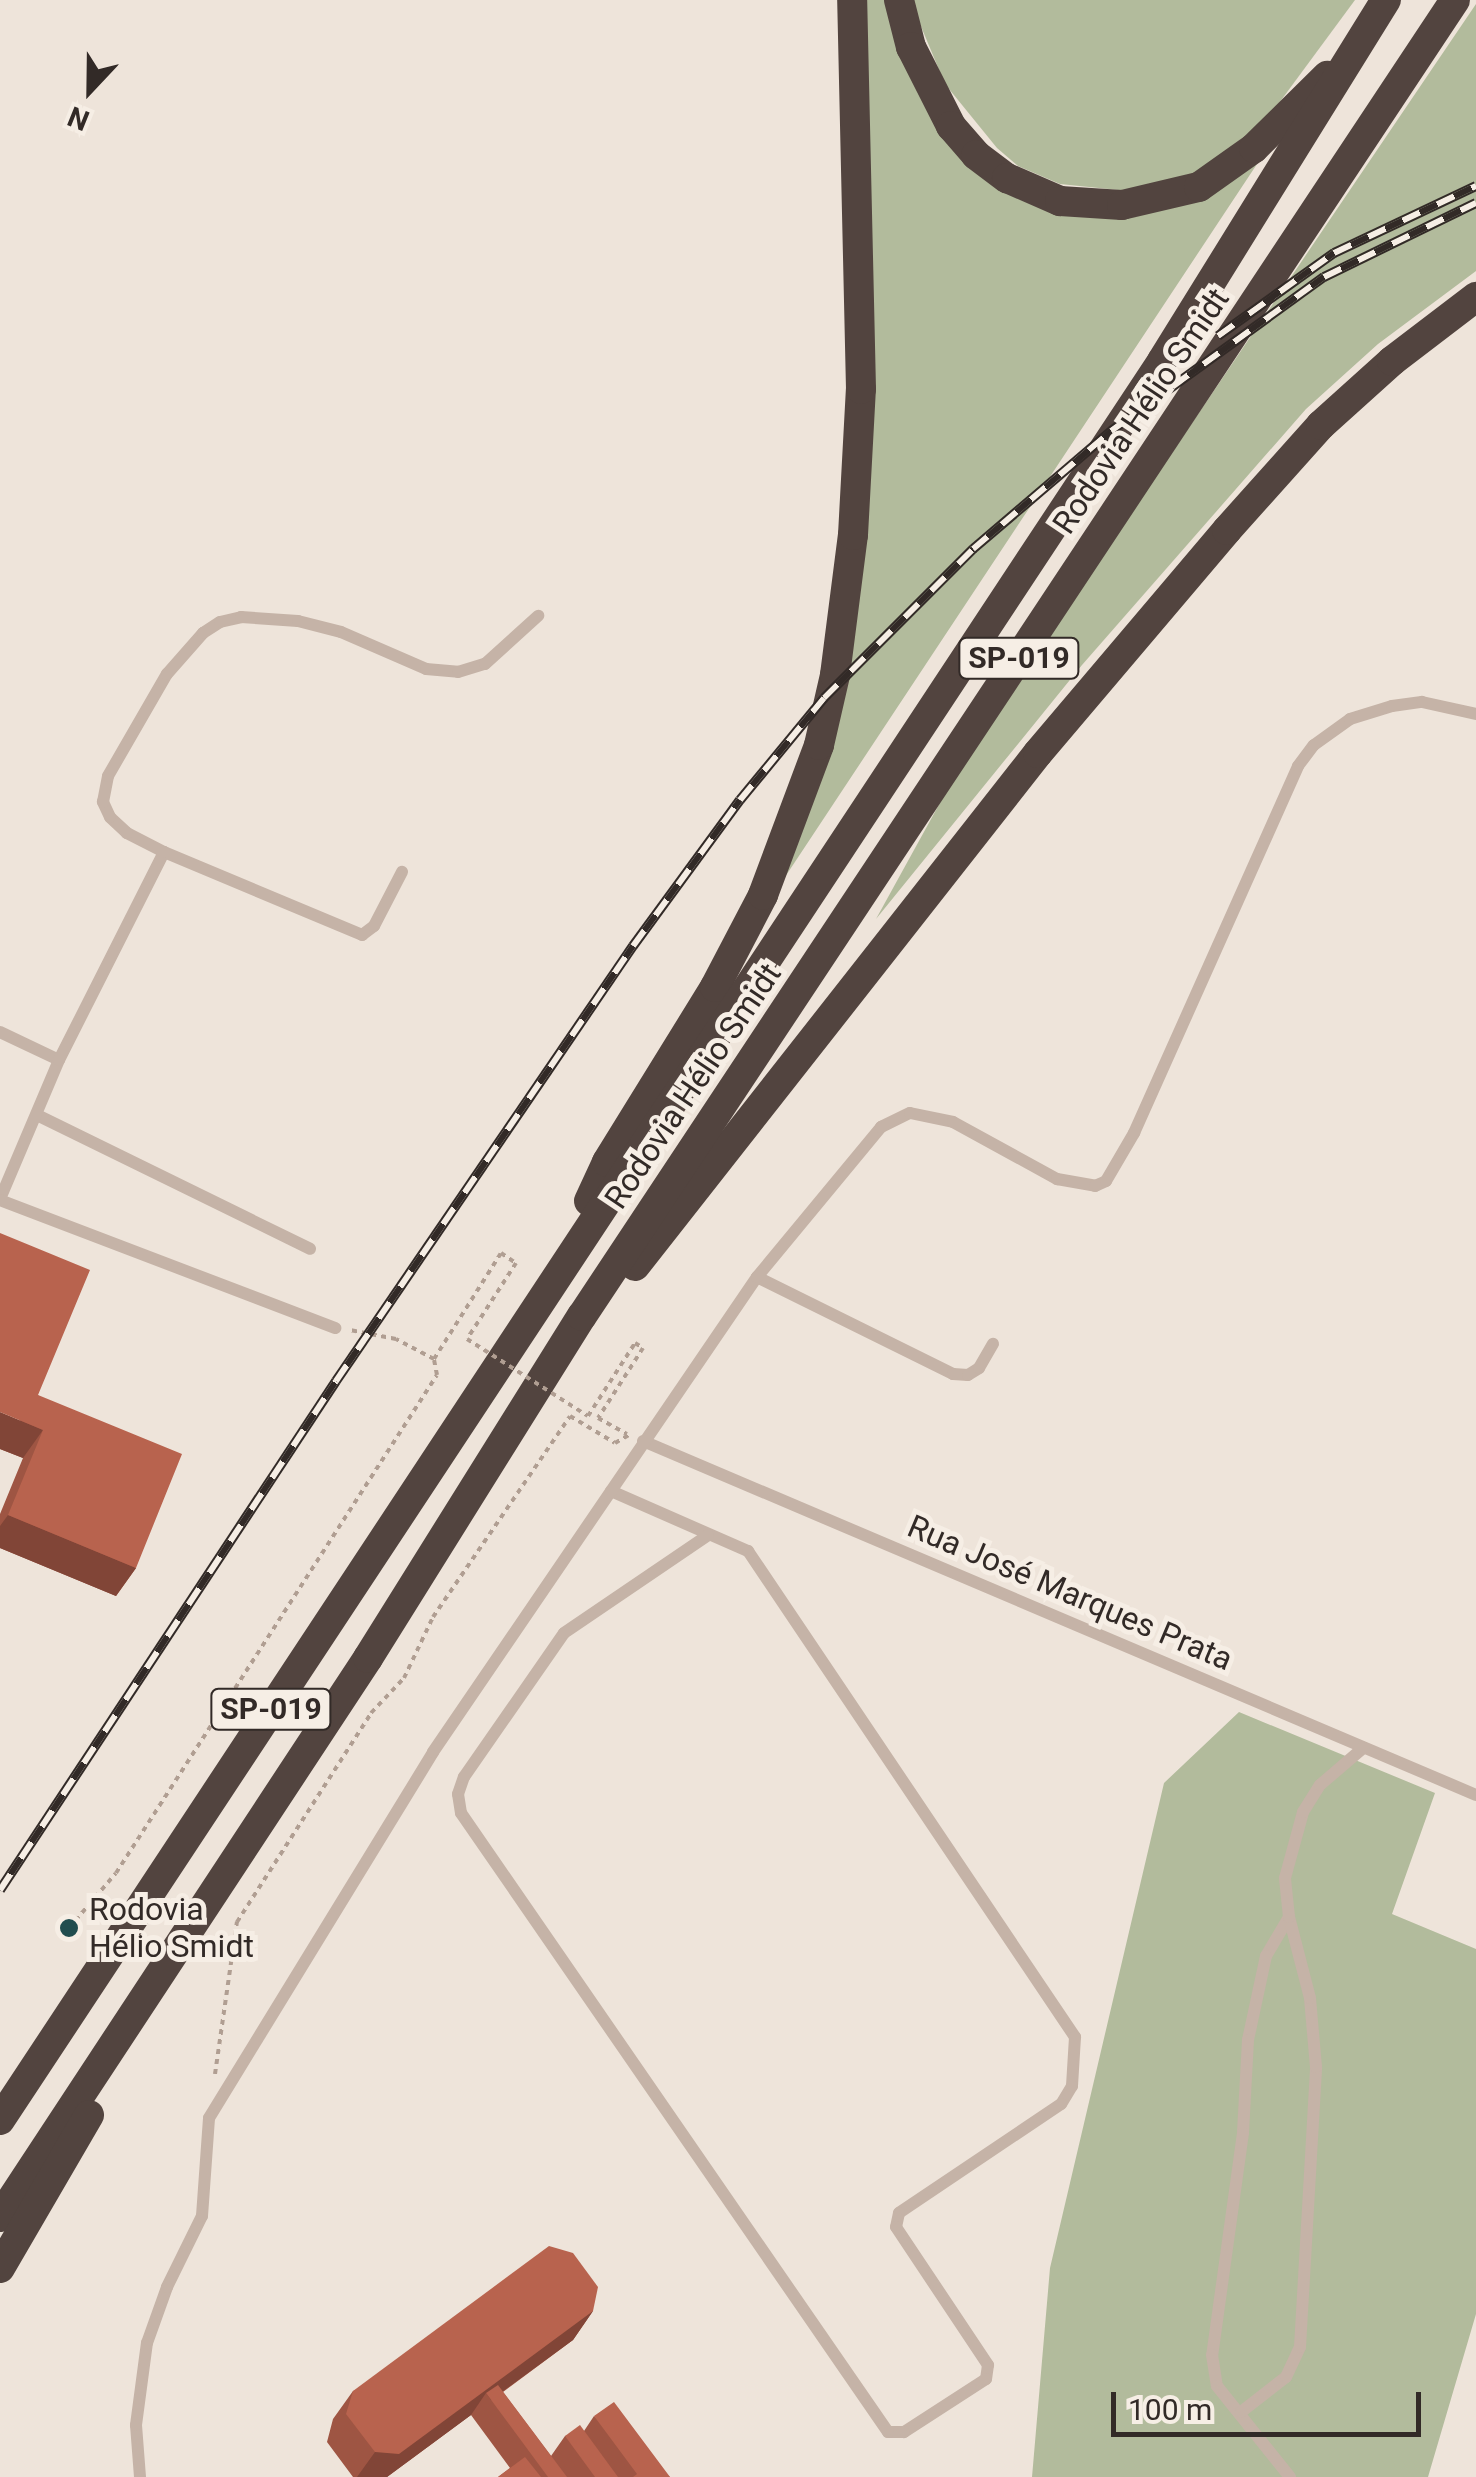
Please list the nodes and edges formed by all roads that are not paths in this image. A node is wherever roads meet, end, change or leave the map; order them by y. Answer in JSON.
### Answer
{"nodes":[{"id":1,"x":852,"y":0,"type":"edge"},
{"id":2,"x":899,"y":0,"type":"edge"},
{"id":3,"x":1386,"y":0,"type":"edge"},
{"id":4,"x":1456,"y":0,"type":"edge"},
{"id":5,"x":1354,"y":50,"type":"junction"},
{"id":6,"x":1476,"y":297,"type":"edge"},
{"id":7,"x":538,"y":616,"type":"dead end"},
{"id":8,"x":1476,"y":714,"type":"edge"},
{"id":9,"x":164,"y":852,"type":"junction"},
{"id":10,"x":402,"y":872,"type":"dead end"},
{"id":11,"x":0,"y":1032,"type":"edge"},
{"id":12,"x":60,"y":1060,"type":"junction"},
{"id":13,"x":36,"y":1114,"type":"junction"},
{"id":14,"x":0,"y":1200,"type":"edge"},
{"id":15,"x":310,"y":1249,"type":"dead end"},
{"id":16,"x":758,"y":1277,"type":"junction"},
{"id":17,"x":542,"y":1298,"type":"junction"},
{"id":18,"x":582,"y":1316,"type":"junction"},
{"id":19,"x":336,"y":1328,"type":"road end"},
{"id":20,"x":993,"y":1344,"type":"dead end"},
{"id":21,"x":643,"y":1440,"type":"junction"},
{"id":22,"x":611,"y":1491,"type":"junction"},
{"id":23,"x":708,"y":1535,"type":"junction"},
{"id":24,"x":1363,"y":1748,"type":"junction"},
{"id":25,"x":1476,"y":1795,"type":"edge"},
{"id":26,"x":1289,"y":1917,"type":"junction"},
{"id":27,"x":132,"y":2020,"type":"junction"},
{"id":28,"x":0,"y":2120,"type":"edge"},
{"id":29,"x":0,"y":2217,"type":"edge"},
{"id":30,"x":0,"y":2268,"type":"edge"},
{"id":31,"x":1241,"y":2412,"type":"junction"},
{"id":32,"x":140,"y":2477,"type":"edge"},
{"id":33,"x":1290,"y":2477,"type":"edge"}],
"edges":[{"from":1,"to":17,"type":"highway"},
{"from":2,"to":5,"type":"highway"},
{"from":3,"to":5,"type":"highway","name":"Rodovia Hélio Smidt","number":"SP-019"},
{"from":4,"to":18,"type":"highway","name":"Rodovia Hélio Smidt","number":"SP-019"},
{"from":5,"to":17,"type":"highway","name":"Rodovia Hélio Smidt","number":"SP-019"},
{"from":6,"to":18,"type":"highway"},
{"from":7,"to":9,"type":"lane"},
{"from":8,"to":16,"type":"lane"},
{"from":9,"to":10,"type":"lane"},
{"from":9,"to":12,"type":"lane"},
{"from":11,"to":12,"type":"lane"},
{"from":12,"to":13,"type":"lane"},
{"from":13,"to":14,"type":"lane"},
{"from":13,"to":15,"type":"lane"},
{"from":14,"to":19,"type":"lane"},
{"from":16,"to":20,"type":"lane"},
{"from":16,"to":21,"type":"lane"},
{"from":17,"to":28,"type":"highway","name":"Rodovia Hélio Smidt","number":"SP-019"},
{"from":18,"to":27,"type":"highway","name":"Rodovia Hélio Smidt","number":"SP-019"},
{"from":21,"to":22,"type":"lane"},
{"from":21,"to":24,"type":"lane","name":"Rua José Marques Prata"},
{"from":22,"to":23,"type":"lane"},
{"from":22,"to":32,"type":"lane"},
{"from":23,"to":23,"type":"lane"},
{"from":24,"to":25,"type":"lane","name":"Rua José Marques Prata"},
{"from":24,"to":26,"type":"lane"},
{"from":26,"to":31,"type":"lane"},
{"from":26,"to":31,"type":"lane"},
{"from":27,"to":29,"type":"highway","name":"Rodovia Hélio Smidt","number":"SP-019"},
{"from":27,"to":30,"type":"highway"},
{"from":31,"to":33,"type":"lane"}]}
